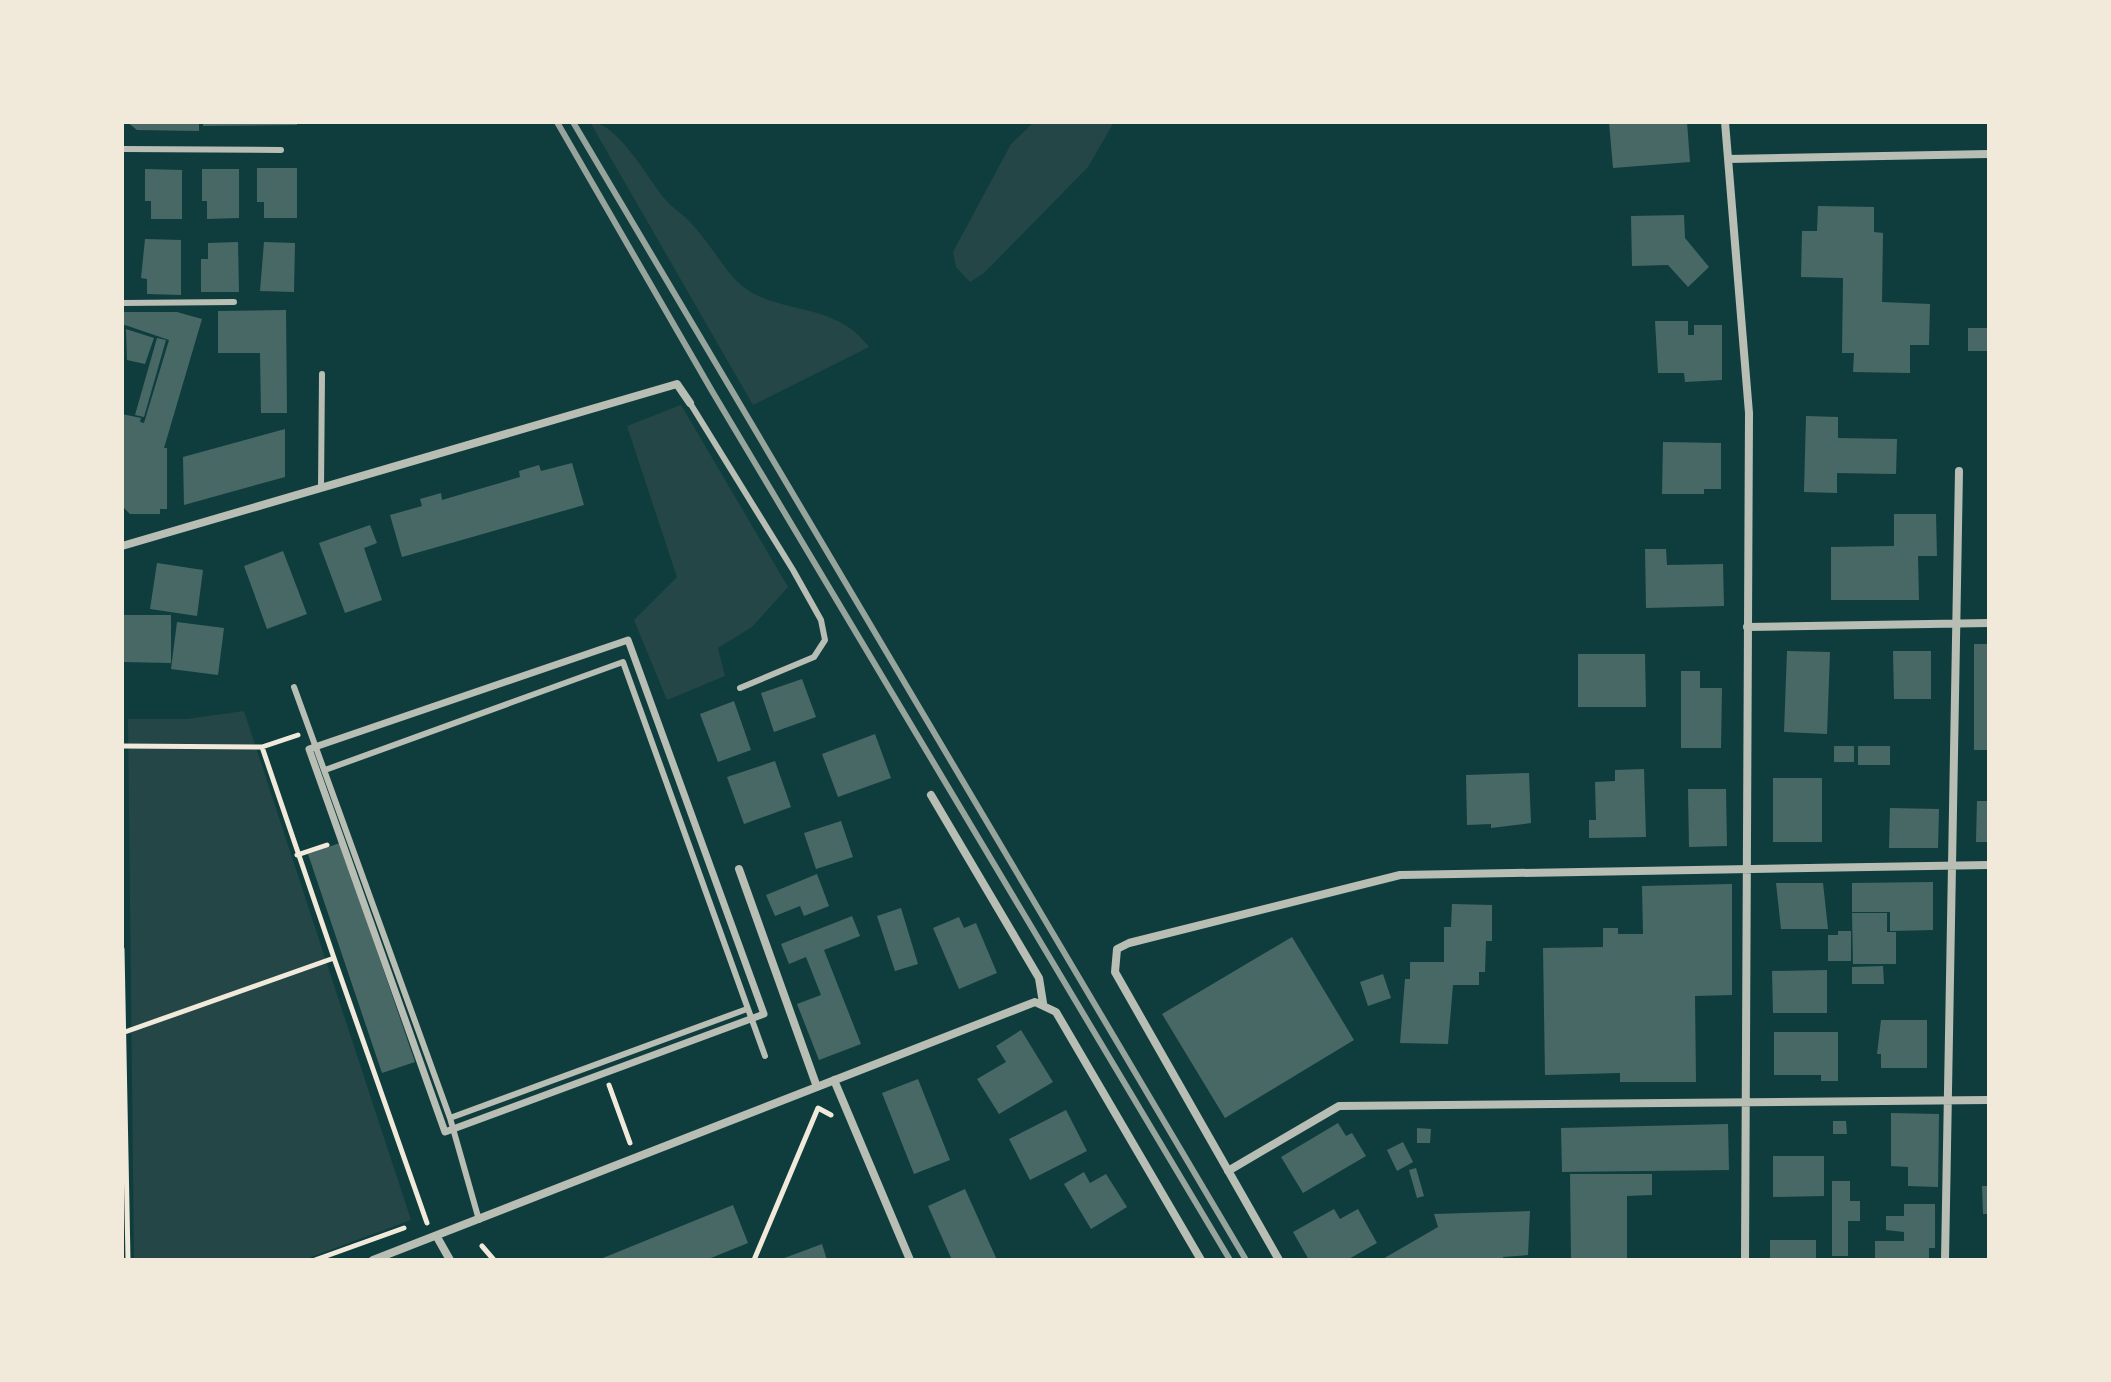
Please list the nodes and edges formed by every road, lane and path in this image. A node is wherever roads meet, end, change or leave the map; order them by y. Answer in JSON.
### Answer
{"nodes":[{"id":1,"x":1725,"y":122,"type":"edge"},
{"id":2,"x":122,"y":149,"type":"edge"},
{"id":3,"x":281,"y":150,"type":"dead end"},
{"id":4,"x":1989,"y":154,"type":"edge"},
{"id":5,"x":1728,"y":159,"type":"junction"},
{"id":6,"x":234,"y":302,"type":"dead end"},
{"id":7,"x":122,"y":303,"type":"edge"},
{"id":8,"x":322,"y":374,"type":"dead end"},
{"id":9,"x":690,"y":403,"type":"joint"},
{"id":10,"x":1959,"y":471,"type":"dead end"},
{"id":11,"x":321,"y":488,"type":"junction"},
{"id":12,"x":122,"y":546,"type":"edge"},
{"id":13,"x":1956,"y":623,"type":"junction"},
{"id":14,"x":1989,"y":623,"type":"edge"},
{"id":15,"x":1747,"y":627,"type":"junction"},
{"id":16,"x":294,"y":687,"type":"dead end"},
{"id":17,"x":740,"y":688,"type":"dead end"},
{"id":18,"x":310,"y":731,"type":"junction"},
{"id":19,"x":122,"y":746,"type":"edge"},
{"id":20,"x":262,"y":747,"type":"junction"},
{"id":21,"x":316,"y":747,"type":"junction"},
{"id":22,"x":325,"y":770,"type":"junction"},
{"id":23,"x":931,"y":795,"type":"dead end"},
{"id":24,"x":342,"y":840,"type":"junction"},
{"id":25,"x":297,"y":855,"type":"junction"},
{"id":26,"x":1953,"y":865,"type":"junction"},
{"id":27,"x":1989,"y":865,"type":"edge"},
{"id":28,"x":1749,"y":868,"type":"junction"},
{"id":29,"x":739,"y":869,"type":"dead end"},
{"id":30,"x":122,"y":949,"type":"edge"},
{"id":31,"x":334,"y":958,"type":"junction"},
{"id":32,"x":1043,"y":1003,"type":"junction"},
{"id":33,"x":747,"y":1009,"type":"junction"},
{"id":34,"x":750,"y":1019,"type":"junction"},
{"id":35,"x":122,"y":1033,"type":"edge"},
{"id":36,"x":765,"y":1056,"type":"dead end"},
{"id":37,"x":604,"y":1073,"type":"junction"},
{"id":38,"x":834,"y":1080,"type":"junction"},
{"id":39,"x":817,"y":1087,"type":"junction"},
{"id":40,"x":1948,"y":1100,"type":"junction"},
{"id":41,"x":1989,"y":1100,"type":"edge"},
{"id":42,"x":1747,"y":1103,"type":"junction"},
{"id":43,"x":847,"y":1110,"type":"junction"},
{"id":44,"x":450,"y":1118,"type":"junction"},
{"id":45,"x":454,"y":1129,"type":"junction"},
{"id":46,"x":630,"y":1144,"type":"dead end"},
{"id":47,"x":1228,"y":1171,"type":"junction"},
{"id":48,"x":479,"y":1220,"type":"junction"},
{"id":49,"x":425,"y":1221,"type":"dead end"},
{"id":50,"x":437,"y":1237,"type":"junction"},
{"id":51,"x":482,"y":1246,"type":"dead end"},
{"id":52,"x":128,"y":1260,"type":"edge"},
{"id":53,"x":373,"y":1260,"type":"edge"},
{"id":54,"x":450,"y":1260,"type":"edge"},
{"id":55,"x":494,"y":1260,"type":"edge"},
{"id":56,"x":754,"y":1260,"type":"edge"},
{"id":57,"x":910,"y":1260,"type":"edge"},
{"id":58,"x":1201,"y":1260,"type":"edge"},
{"id":59,"x":1279,"y":1260,"type":"edge"},
{"id":60,"x":1745,"y":1260,"type":"edge"},
{"id":61,"x":1945,"y":1260,"type":"edge"}],
"edges":[{"from":1,"to":5,"type":"street"},
{"from":2,"to":3,"type":"lane"},
{"from":4,"to":5,"type":"street"},
{"from":5,"to":15,"type":"street"},
{"from":6,"to":7,"type":"lane"},
{"from":8,"to":11,"type":"lane"},
{"from":9,"to":11,"type":"street"},
{"from":9,"to":17,"type":"lane"},
{"from":10,"to":13,"type":"street"},
{"from":11,"to":12,"type":"street"},
{"from":13,"to":14,"type":"street"},
{"from":13,"to":15,"type":"street"},
{"from":13,"to":26,"type":"street"},
{"from":15,"to":28,"type":"street"},
{"from":16,"to":18,"type":"lane"},
{"from":18,"to":20,"type":"path"},
{"from":18,"to":21,"type":"lane"},
{"from":19,"to":20,"type":"path"},
{"from":20,"to":25,"type":"path"},
{"from":21,"to":22,"type":"lane"},
{"from":21,"to":24,"type":"street"},
{"from":21,"to":34,"type":"street"},
{"from":22,"to":33,"type":"lane"},
{"from":22,"to":44,"type":"lane"},
{"from":23,"to":32,"type":"street"},
{"from":24,"to":25,"type":"path"},
{"from":24,"to":45,"type":"street"},
{"from":25,"to":31,"type":"path"},
{"from":26,"to":27,"type":"street"},
{"from":26,"to":28,"type":"street"},
{"from":26,"to":40,"type":"street"},
{"from":28,"to":42,"type":"street"},
{"from":28,"to":47,"type":"street"},
{"from":29,"to":39,"type":"street"},
{"from":30,"to":35,"type":"path"},
{"from":31,"to":35,"type":"path"},
{"from":31,"to":49,"type":"path"},
{"from":32,"to":38,"type":"street"},
{"from":32,"to":58,"type":"street"},
{"from":33,"to":34,"type":"lane"},
{"from":33,"to":44,"type":"lane"},
{"from":34,"to":36,"type":"lane"},
{"from":34,"to":37,"type":"street"},
{"from":35,"to":52,"type":"path"},
{"from":37,"to":45,"type":"street"},
{"from":37,"to":46,"type":"path"},
{"from":38,"to":39,"type":"street"},
{"from":38,"to":43,"type":"street"},
{"from":39,"to":48,"type":"street"},
{"from":40,"to":41,"type":"street"},
{"from":40,"to":42,"type":"street"},
{"from":40,"to":61,"type":"street"},
{"from":42,"to":47,"type":"street"},
{"from":42,"to":60,"type":"street"},
{"from":43,"to":56,"type":"path"},
{"from":43,"to":57,"type":"street"},
{"from":44,"to":45,"type":"lane"},
{"from":45,"to":48,"type":"lane"},
{"from":47,"to":59,"type":"street"},
{"from":48,"to":50,"type":"street"},
{"from":50,"to":53,"type":"street"},
{"from":50,"to":54,"type":"street"},
{"from":51,"to":55,"type":"path"}]}
